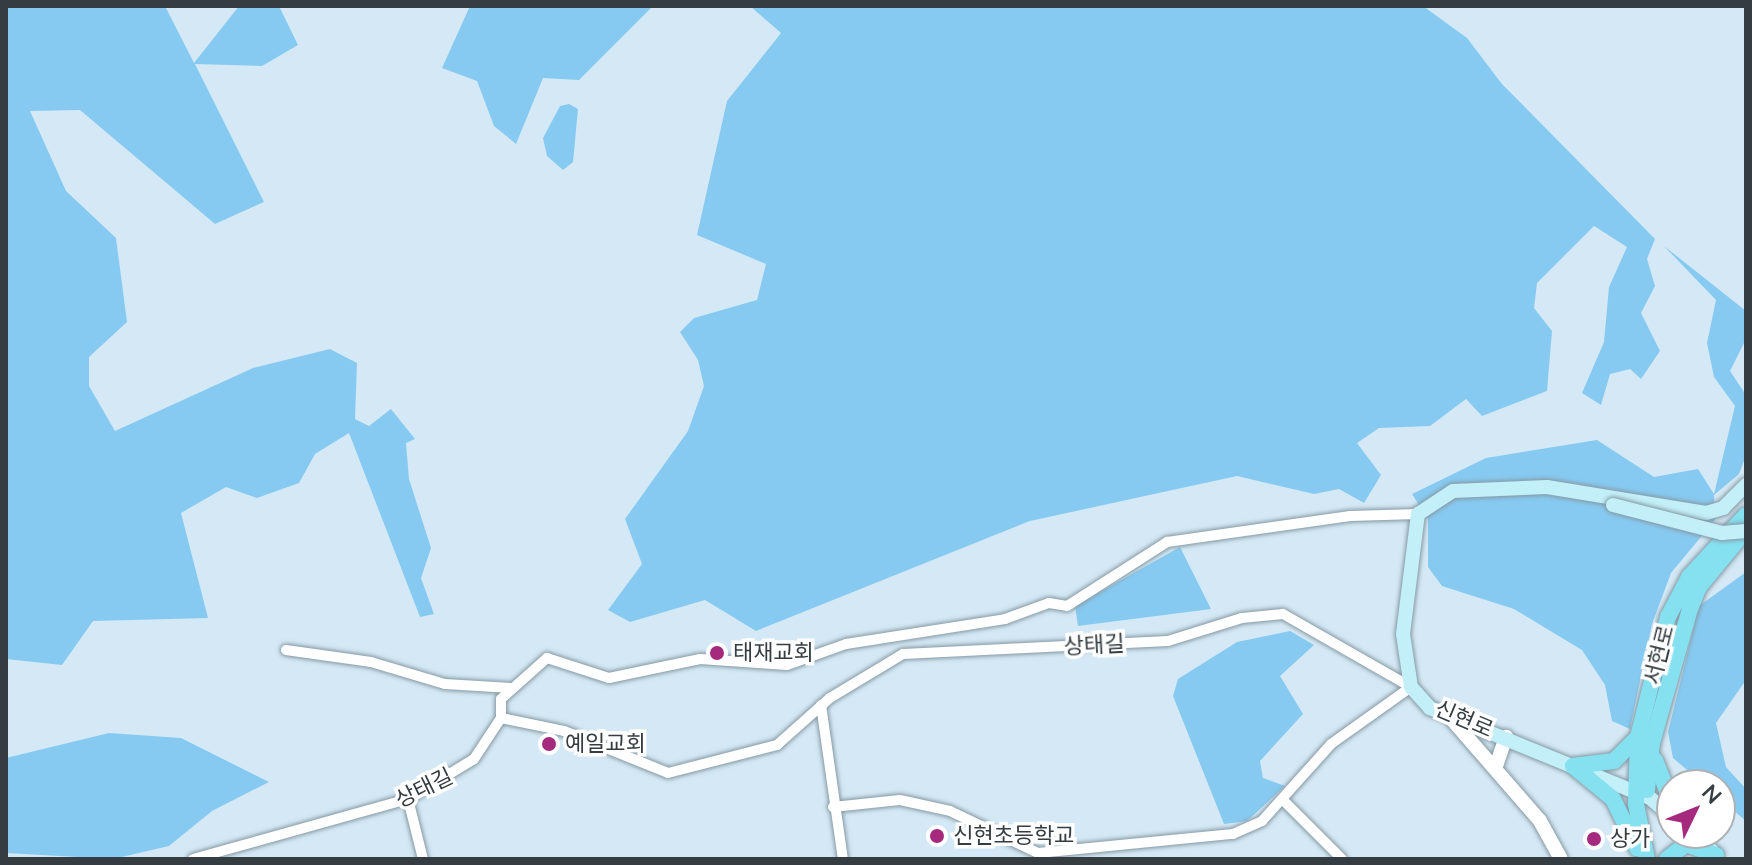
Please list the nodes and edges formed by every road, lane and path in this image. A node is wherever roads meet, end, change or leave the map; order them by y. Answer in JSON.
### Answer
{"nodes":[{"id":1,"x":1746,"y":485,"type":"edge"},
{"id":2,"x":1501,"y":488,"type":"junction"},
{"id":3,"x":1418,"y":514,"type":"junction"},
{"id":4,"x":1746,"y":515,"type":"edge"},
{"id":5,"x":1746,"y":531,"type":"edge"},
{"id":6,"x":887,"y":640,"type":"junction"},
{"id":7,"x":286,"y":650,"type":"dead end"},
{"id":8,"x":890,"y":662,"type":"junction"},
{"id":9,"x":1411,"y":687,"type":"junction"},
{"id":10,"x":511,"y":688,"type":"junction"},
{"id":11,"x":821,"y":705,"type":"junction"},
{"id":12,"x":1448,"y":715,"type":"junction"},
{"id":13,"x":501,"y":718,"type":"junction"},
{"id":14,"x":1506,"y":737,"type":"junction"},
{"id":15,"x":1645,"y":740,"type":"junction"},
{"id":16,"x":1496,"y":766,"type":"junction"},
{"id":17,"x":1573,"y":766,"type":"junction"},
{"id":18,"x":1656,"y":773,"type":"edge"},
{"id":19,"x":1642,"y":794,"type":"junction"},
{"id":20,"x":408,"y":799,"type":"junction"},
{"id":21,"x":1283,"y":800,"type":"junction"},
{"id":22,"x":1656,"y":805,"type":"edge"},
{"id":23,"x":833,"y":807,"type":"junction"},
{"id":24,"x":1643,"y":820,"type":"junction"},
{"id":25,"x":1719,"y":857,"type":"edge"},
{"id":26,"x":193,"y":859,"type":"edge"},
{"id":27,"x":423,"y":859,"type":"edge"},
{"id":28,"x":843,"y":859,"type":"edge"},
{"id":29,"x":1342,"y":859,"type":"edge"},
{"id":30,"x":1561,"y":859,"type":"edge"},
{"id":31,"x":1641,"y":859,"type":"edge"},
{"id":32,"x":1647,"y":859,"type":"edge"},
{"id":33,"x":1653,"y":859,"type":"edge"},
{"id":34,"x":1667,"y":859,"type":"edge"}],
"edges":[{"from":1,"to":2,"type":"main road"},
{"from":2,"to":3,"type":"main road"},
{"from":2,"to":5,"type":"main road","bridge":true},
{"from":3,"to":6,"type":"street"},
{"from":3,"to":9,"type":"main road","name":"신현로"},
{"from":4,"to":15,"type":"main road","name":"서현로"},
{"from":5,"to":15,"type":"main road","name":"서현로"},
{"from":6,"to":8,"type":"street"},
{"from":6,"to":10,"type":"street"},
{"from":7,"to":10,"type":"street"},
{"from":8,"to":9,"type":"street","name":"상태길"},
{"from":8,"to":11,"type":"street","name":"상태길"},
{"from":9,"to":12,"type":"main road","name":"신현로"},
{"from":9,"to":21,"type":"street"},
{"from":10,"to":13,"type":"street"},
{"from":11,"to":13,"type":"street","name":"상태길"},
{"from":11,"to":23,"type":"street"},
{"from":12,"to":14,"type":"main road","name":"신현로"},
{"from":12,"to":16,"type":"street"},
{"from":13,"to":20,"type":"street","name":"상태길"},
{"from":14,"to":16,"type":"street"},
{"from":14,"to":17,"type":"main road","name":"신현로"},
{"from":15,"to":17,"type":"main road"},
{"from":15,"to":18,"type":"main road"},
{"from":15,"to":19,"type":"main road","name":"서현로"},
{"from":16,"to":30,"type":"street"},
{"from":17,"to":19,"type":"main road","name":"신현로"},
{"from":17,"to":31,"type":"main road"},
{"from":19,"to":22,"type":"main road","name":"신현로"},
{"from":19,"to":24,"type":"main road","name":"서현로"},
{"from":20,"to":26,"type":"street","name":"상태길"},
{"from":20,"to":27,"type":"street"},
{"from":21,"to":23,"type":"street"},
{"from":21,"to":29,"type":"street"},
{"from":23,"to":28,"type":"street"},
{"from":24,"to":32,"type":"main road"},
{"from":24,"to":33,"type":"main road"},
{"from":25,"to":34,"type":"main road"}]}
